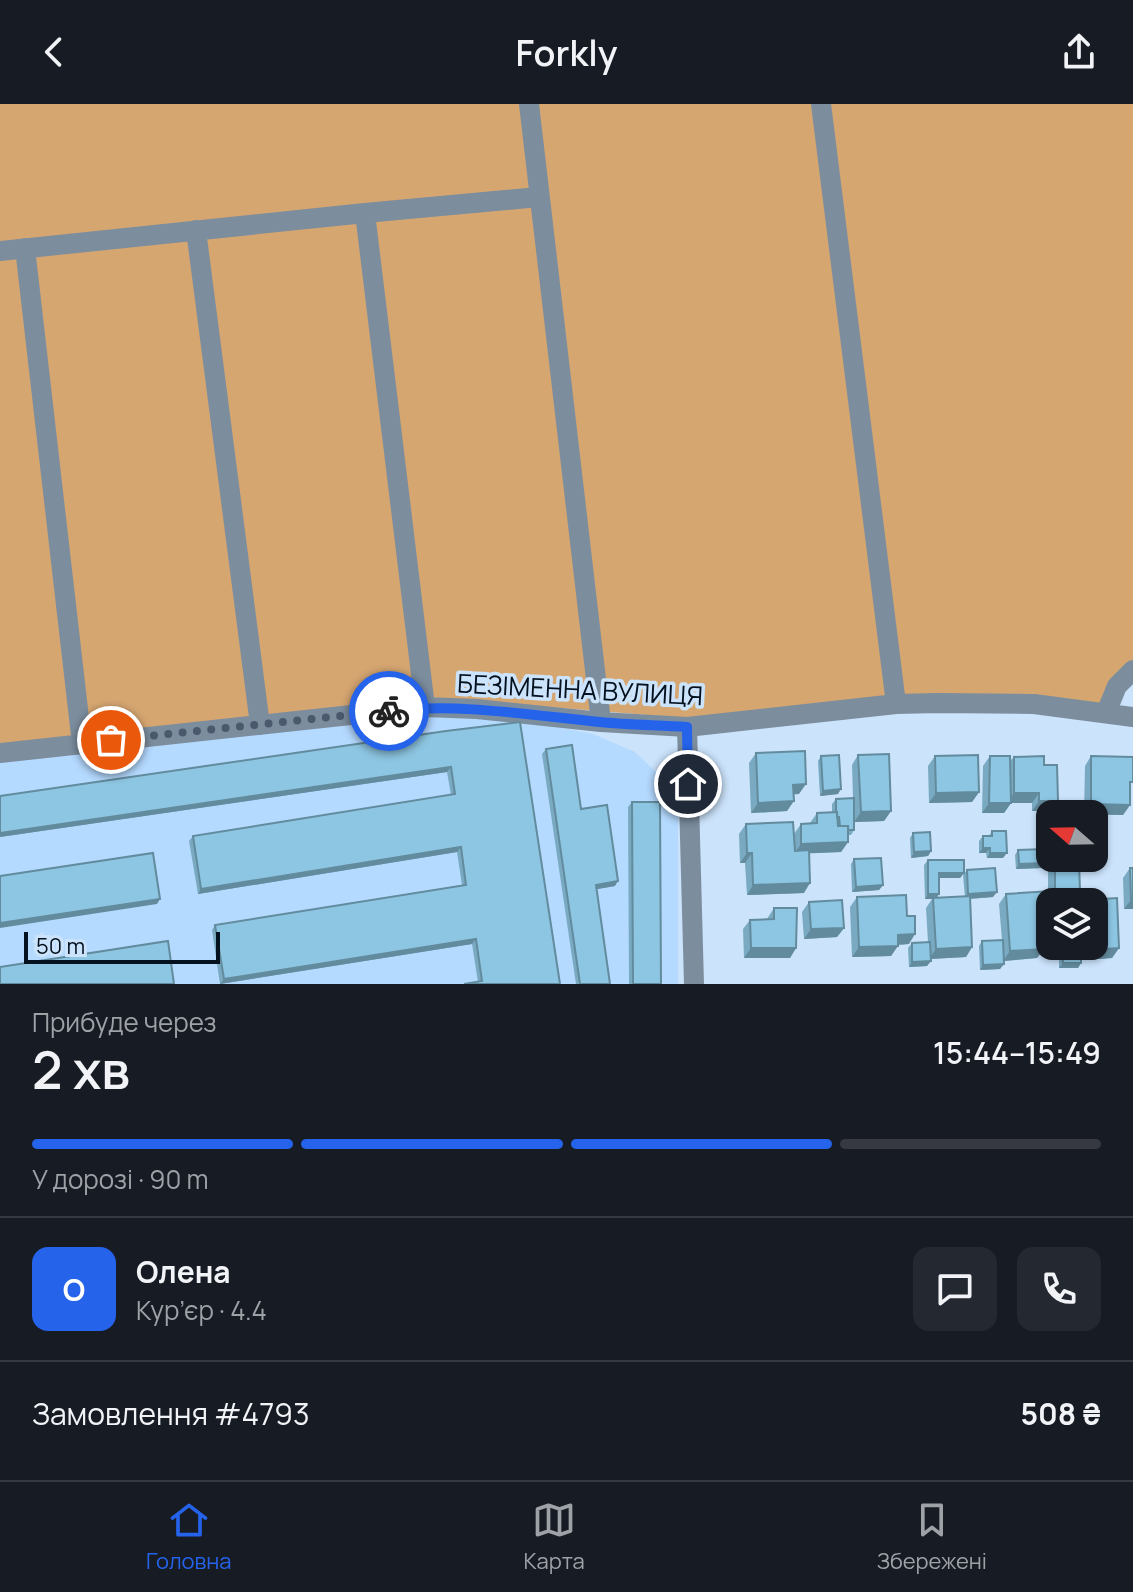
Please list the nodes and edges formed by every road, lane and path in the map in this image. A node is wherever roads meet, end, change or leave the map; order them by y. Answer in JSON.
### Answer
{"nodes":[{"id":1,"x":529,"y":104,"type":"edge"},
{"id":2,"x":821,"y":104,"type":"edge"},
{"id":3,"x":539,"y":197,"type":"junction"},
{"id":4,"x":365,"y":213,"type":"junction"},
{"id":5,"x":196,"y":230,"type":"junction"},
{"id":6,"x":25,"y":248,"type":"junction"},
{"id":7,"x":0,"y":251,"type":"edge"},
{"id":8,"x":1133,"y":670,"type":"edge"},
{"id":9,"x":896,"y":704,"type":"junction"},
{"id":10,"x":425,"y":707,"type":"junction"},
{"id":11,"x":1106,"y":713,"type":"junction"},
{"id":12,"x":1133,"y":717,"type":"edge"},
{"id":13,"x":601,"y":722,"type":"junction"},
{"id":14,"x":260,"y":725,"type":"junction"},
{"id":15,"x":687,"y":727,"type":"junction"},
{"id":16,"x":82,"y":744,"type":"junction"},
{"id":17,"x":0,"y":753,"type":"edge"},
{"id":18,"x":694,"y":984,"type":"edge"}],
"edges":[{"from":1,"to":3,"type":"street"},
{"from":2,"to":9,"type":"street"},
{"from":3,"to":4,"type":"street"},
{"from":3,"to":13,"type":"street"},
{"from":4,"to":5,"type":"street"},
{"from":4,"to":10,"type":"street"},
{"from":5,"to":6,"type":"street"},
{"from":5,"to":14,"type":"street"},
{"from":6,"to":7,"type":"street"},
{"from":6,"to":16,"type":"street"},
{"from":8,"to":11,"type":"street"},
{"from":9,"to":11,"type":"street","name":"БЕЗІМЕННА ВУЛИЦЯ"},
{"from":9,"to":15,"type":"street","name":"БЕЗІМЕННА ВУЛИЦЯ"},
{"from":10,"to":13,"type":"street","name":"БЕЗІМЕННА ВУЛИЦЯ"},
{"from":10,"to":14,"type":"street","name":"БЕЗІМЕННА ВУЛИЦЯ"},
{"from":11,"to":12,"type":"street","name":"БЕЗІМЕННА ВУЛИЦЯ"},
{"from":13,"to":15,"type":"street","name":"БЕЗІМЕННА ВУЛИЦЯ"},
{"from":14,"to":16,"type":"street","name":"БЕЗІМЕННА ВУЛИЦЯ"},
{"from":15,"to":18,"type":"street"},
{"from":16,"to":17,"type":"street","name":"БЕЗІМЕННА ВУЛИЦЯ"}]}
